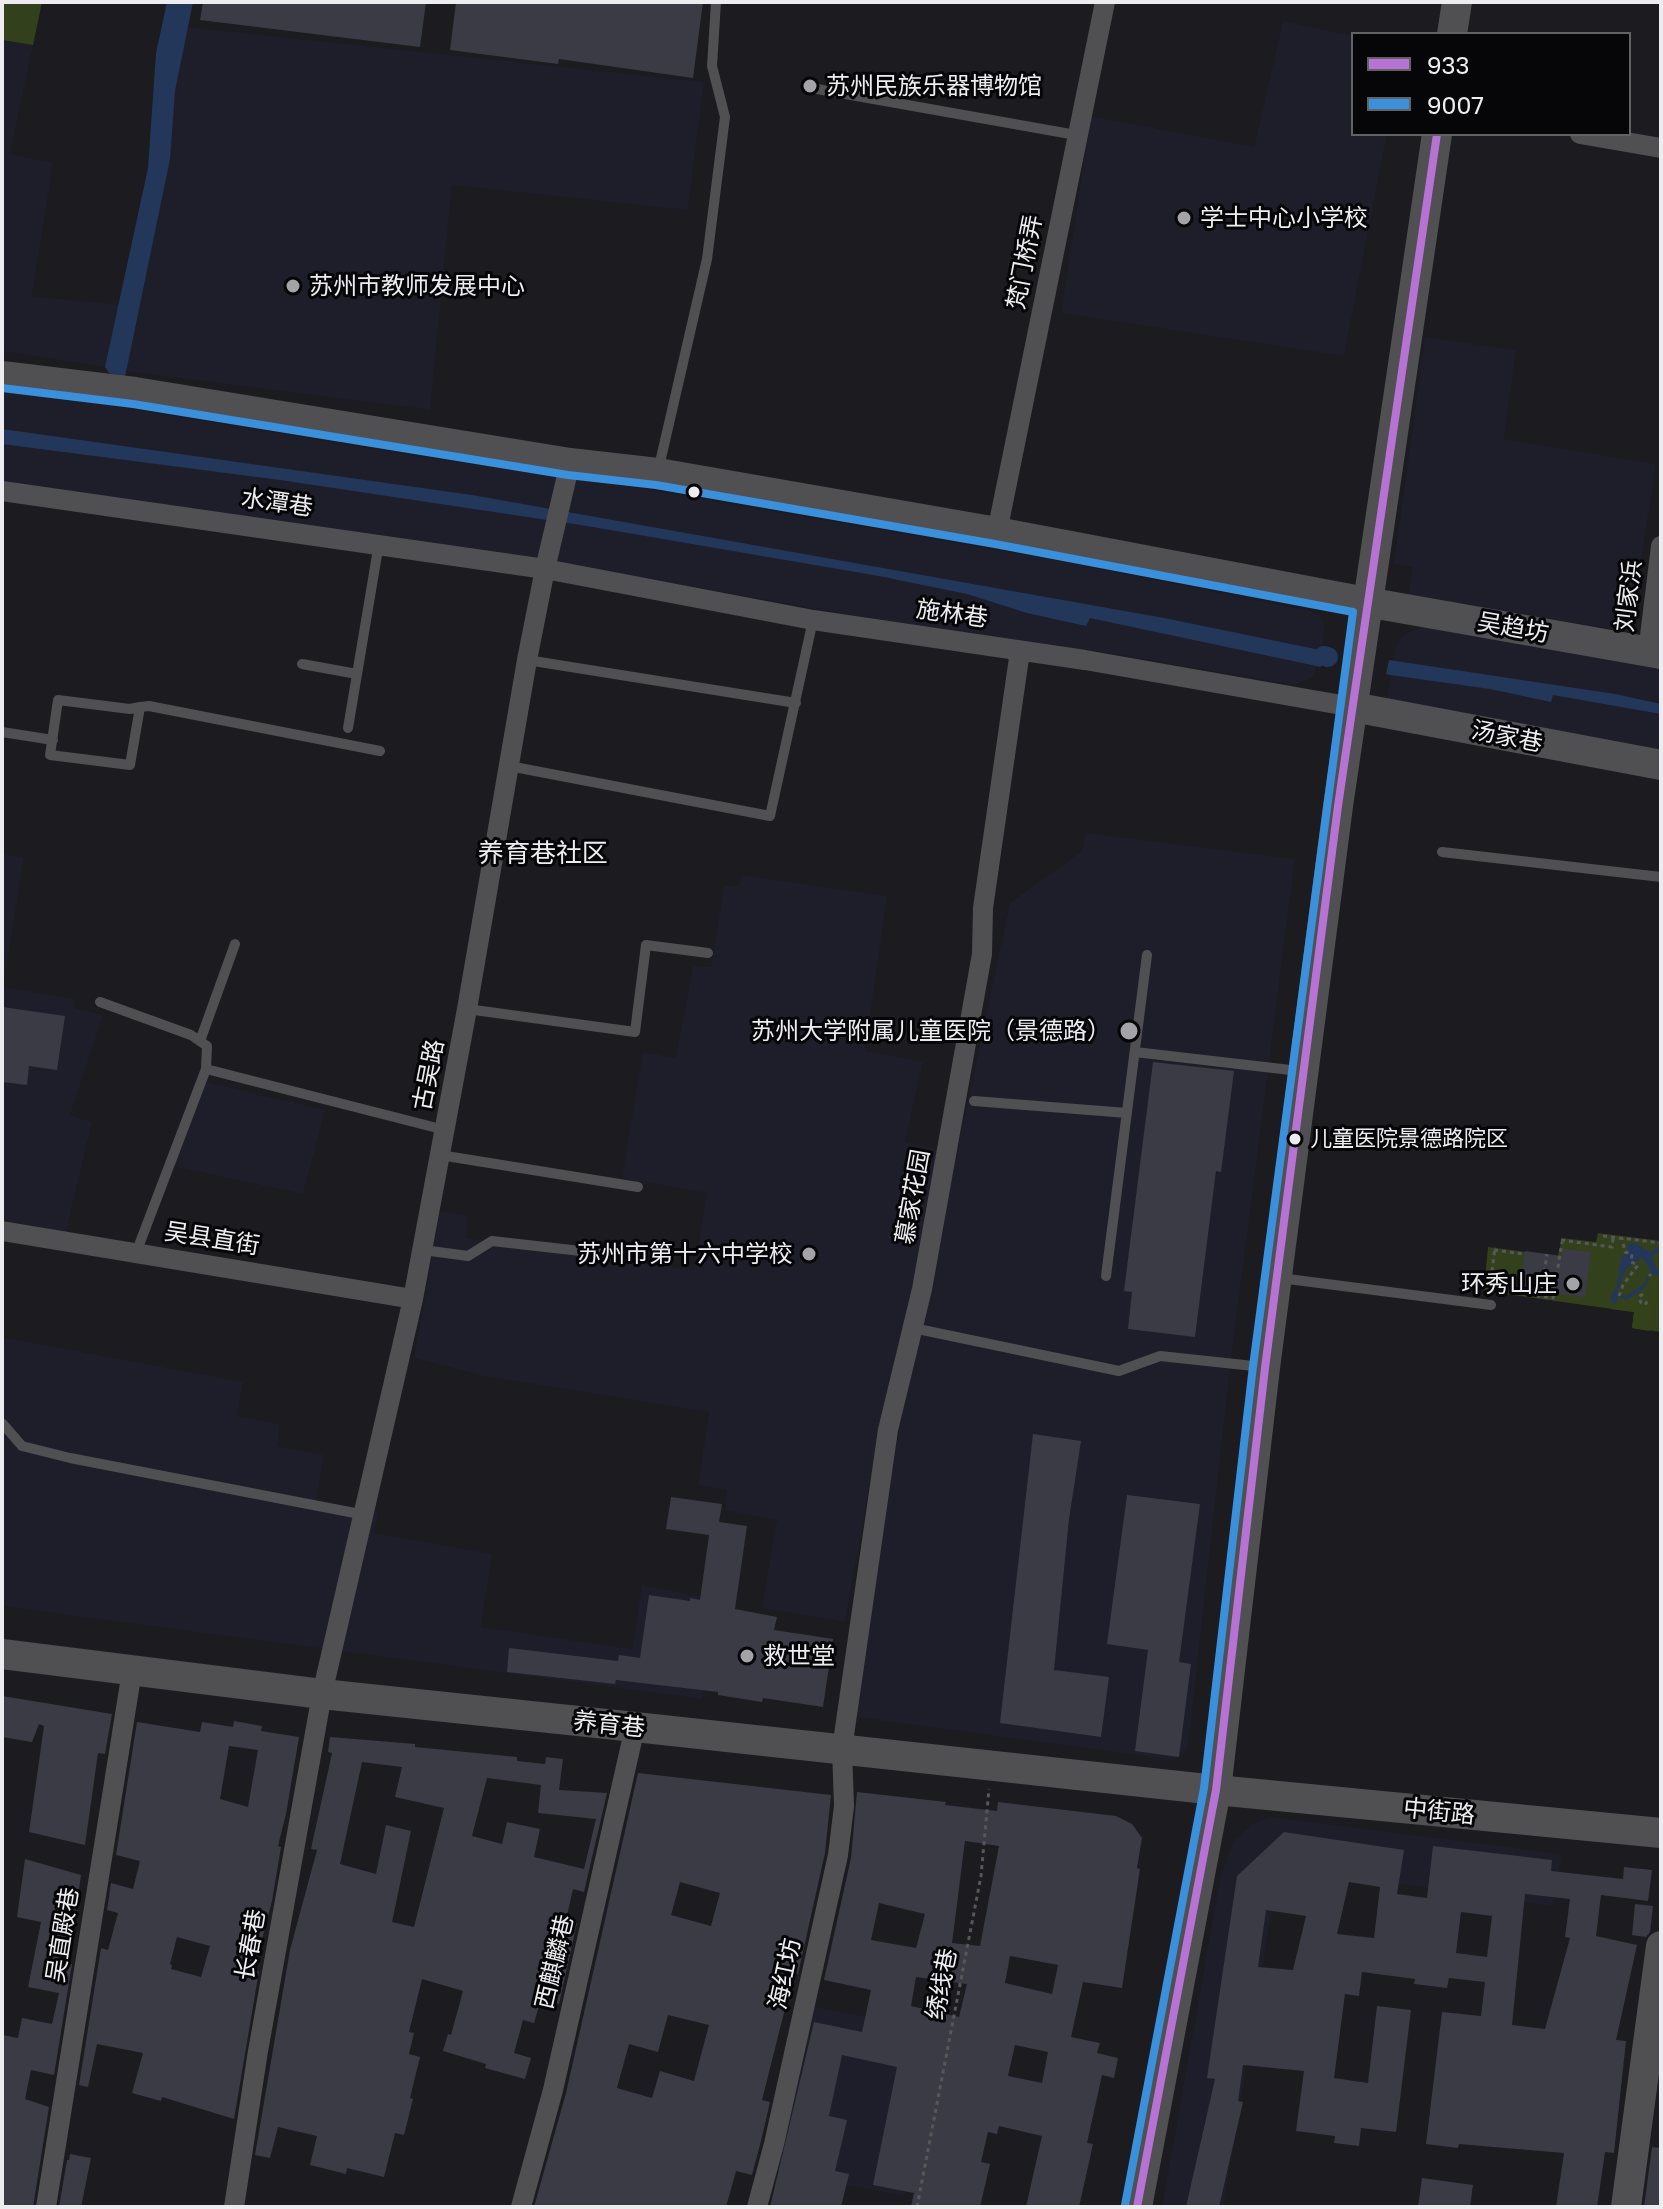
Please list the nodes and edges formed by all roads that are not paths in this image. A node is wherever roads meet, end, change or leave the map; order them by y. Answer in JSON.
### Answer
{"nodes":[{"id":1,"x":716,"y":2,"type":"edge"},
{"id":2,"x":1105,"y":2,"type":"edge"},
{"id":3,"x":1457,"y":2,"type":"edge"},
{"id":4,"x":1452,"y":32,"type":"edge"},
{"id":5,"x":806,"y":87,"type":"dead end"},
{"id":6,"x":1076,"y":135,"type":"junction"},
{"id":7,"x":1437,"y":136,"type":"edge"},
{"id":8,"x":1592,"y":136,"type":"edge"},
{"id":9,"x":1661,"y":148,"type":"edge"},
{"id":10,"x":2,"y":376,"type":"edge"},
{"id":11,"x":567,"y":473,"type":"junction"},
{"id":12,"x":658,"y":473,"type":"junction"},
{"id":13,"x":2,"y":491,"type":"edge"},
{"id":14,"x":997,"y":532,"type":"junction"},
{"id":15,"x":379,"y":543,"type":"junction"},
{"id":16,"x":1661,"y":546,"type":"edge"},
{"id":17,"x":545,"y":569,"type":"junction"},
{"id":18,"x":1366,"y":602,"type":"junction"},
{"id":19,"x":813,"y":620,"type":"junction"},
{"id":20,"x":1020,"y":651,"type":"junction"},
{"id":21,"x":1654,"y":653,"type":"edge"},
{"id":22,"x":527,"y":660,"type":"junction"},
{"id":23,"x":302,"y":664,"type":"dead end"},
{"id":24,"x":357,"y":674,"type":"junction"},
{"id":25,"x":796,"y":703,"type":"junction"},
{"id":26,"x":140,"y":707,"type":"junction"},
{"id":27,"x":1353,"y":707,"type":"junction"},
{"id":28,"x":348,"y":728,"type":"dead end"},
{"id":29,"x":2,"y":732,"type":"edge"},
{"id":30,"x":53,"y":740,"type":"junction"},
{"id":31,"x":380,"y":751,"type":"dead end"},
{"id":32,"x":1661,"y":765,"type":"edge"},
{"id":33,"x":509,"y":766,"type":"junction"},
{"id":34,"x":1442,"y":852,"type":"dead end"},
{"id":35,"x":1661,"y":877,"type":"edge"},
{"id":36,"x":235,"y":944,"type":"dead end"},
{"id":37,"x":708,"y":953,"type":"dead end"},
{"id":38,"x":1147,"y":955,"type":"dead end"},
{"id":39,"x":100,"y":1002,"type":"dead end"},
{"id":40,"x":467,"y":1009,"type":"junction"},
{"id":41,"x":200,"y":1041,"type":"junction"},
{"id":42,"x":1135,"y":1052,"type":"junction"},
{"id":43,"x":206,"y":1069,"type":"junction"},
{"id":44,"x":1304,"y":1072,"type":"junction"},
{"id":45,"x":974,"y":1101,"type":"dead end"},
{"id":46,"x":1127,"y":1113,"type":"junction"},
{"id":47,"x":445,"y":1130,"type":"junction"},
{"id":48,"x":440,"y":1155,"type":"junction"},
{"id":49,"x":638,"y":1187,"type":"dead end"},
{"id":50,"x":2,"y":1231,"type":"edge"},
{"id":51,"x":423,"y":1250,"type":"junction"},
{"id":52,"x":136,"y":1253,"type":"junction"},
{"id":53,"x":643,"y":1258,"type":"dead end"},
{"id":54,"x":1106,"y":1276,"type":"dead end"},
{"id":55,"x":1278,"y":1277,"type":"junction"},
{"id":56,"x":413,"y":1299,"type":"junction"},
{"id":57,"x":1491,"y":1305,"type":"dead end"},
{"id":58,"x":913,"y":1328,"type":"junction"},
{"id":59,"x":1265,"y":1368,"type":"junction"},
{"id":60,"x":2,"y":1423,"type":"edge"},
{"id":61,"x":365,"y":1515,"type":"junction"},
{"id":62,"x":2,"y":1654,"type":"edge"},
{"id":63,"x":132,"y":1671,"type":"junction"},
{"id":64,"x":322,"y":1694,"type":"junction"},
{"id":65,"x":635,"y":1727,"type":"junction"},
{"id":66,"x":842,"y":1749,"type":"junction"},
{"id":67,"x":1216,"y":1790,"type":"junction"},
{"id":68,"x":1661,"y":1833,"type":"edge"},
{"id":69,"x":1661,"y":1946,"type":"edge"},
{"id":70,"x":46,"y":2207,"type":"edge"},
{"id":71,"x":234,"y":2207,"type":"edge"},
{"id":72,"x":521,"y":2207,"type":"edge"},
{"id":73,"x":757,"y":2207,"type":"edge"},
{"id":74,"x":1137,"y":2207,"type":"edge"},
{"id":75,"x":1626,"y":2207,"type":"edge"}],
"edges":[{"from":1,"to":12,"type":"lane"},
{"from":2,"to":6,"type":"street","name":"梵门桥弄"},
{"from":3,"to":4,"type":"main road"},
{"from":5,"to":6,"type":"lane"},
{"from":6,"to":14,"type":"street","name":"梵门桥弄"},
{"from":7,"to":18,"type":"main road"},
{"from":8,"to":9,"type":"street"},
{"from":10,"to":11,"type":"main road","name":"吴趋坊"},
{"from":11,"to":12,"type":"main road","name":"吴趋坊"},
{"from":11,"to":17,"type":"street","name":"古吴路"},
{"from":12,"to":14,"type":"main road","name":"吴趋坊"},
{"from":13,"to":15,"type":"street","name":"水潭巷"},
{"from":14,"to":18,"type":"main road","name":"吴趋坊"},
{"from":15,"to":17,"type":"street","name":"水潭巷"},
{"from":15,"to":24,"type":"lane"},
{"from":16,"to":21,"type":"street","name":"刘家浜"},
{"from":17,"to":19,"type":"street","name":"施林巷"},
{"from":17,"to":22,"type":"street","name":"古吴路"},
{"from":18,"to":21,"type":"main road","name":"吴趋坊"},
{"from":18,"to":27,"type":"main road"},
{"from":19,"to":20,"type":"street","name":"施林巷"},
{"from":19,"to":25,"type":"lane"},
{"from":20,"to":27,"type":"street","name":"施林巷"},
{"from":20,"to":58,"type":"street","name":"慕家花园"},
{"from":22,"to":25,"type":"lane"},
{"from":22,"to":33,"type":"street","name":"古吴路"},
{"from":23,"to":24,"type":"lane"},
{"from":24,"to":28,"type":"lane"},
{"from":25,"to":33,"type":"lane"},
{"from":26,"to":30,"type":"lane"},
{"from":26,"to":30,"type":"lane"},
{"from":26,"to":31,"type":"lane"},
{"from":27,"to":32,"type":"main road","name":"汤家巷"},
{"from":27,"to":44,"type":"main road"},
{"from":29,"to":30,"type":"lane"},
{"from":33,"to":40,"type":"street","name":"古吴路"},
{"from":34,"to":35,"type":"lane"},
{"from":36,"to":41,"type":"lane"},
{"from":37,"to":40,"type":"lane"},
{"from":38,"to":42,"type":"lane"},
{"from":39,"to":41,"type":"lane"},
{"from":40,"to":47,"type":"street","name":"古吴路"},
{"from":41,"to":43,"type":"lane"},
{"from":42,"to":44,"type":"lane"},
{"from":42,"to":46,"type":"lane"},
{"from":43,"to":47,"type":"lane"},
{"from":43,"to":52,"type":"lane"},
{"from":44,"to":55,"type":"main road"},
{"from":45,"to":46,"type":"lane"},
{"from":46,"to":54,"type":"lane"},
{"from":47,"to":48,"type":"street","name":"古吴路"},
{"from":48,"to":49,"type":"lane"},
{"from":48,"to":51,"type":"street","name":"古吴路"},
{"from":50,"to":52,"type":"street","name":"吴县直街"},
{"from":51,"to":53,"type":"lane"},
{"from":51,"to":56,"type":"street","name":"古吴路"},
{"from":52,"to":56,"type":"street","name":"吴县直街"},
{"from":55,"to":57,"type":"lane"},
{"from":55,"to":59,"type":"main road"},
{"from":56,"to":61,"type":"street","name":"古吴路"},
{"from":58,"to":59,"type":"lane"},
{"from":58,"to":66,"type":"street","name":"慕家花园"},
{"from":59,"to":67,"type":"main road"},
{"from":60,"to":61,"type":"lane"},
{"from":61,"to":64,"type":"street","name":"古吴路"},
{"from":62,"to":63,"type":"main road","name":"养育巷"},
{"from":63,"to":64,"type":"main road","name":"养育巷"},
{"from":63,"to":70,"type":"street","name":"吴直殿巷"},
{"from":64,"to":65,"type":"main road","name":"养育巷"},
{"from":64,"to":71,"type":"street","name":"长春巷"},
{"from":65,"to":66,"type":"main road","name":"养育巷"},
{"from":65,"to":72,"type":"street","name":"西麒麟巷"},
{"from":66,"to":67,"type":"main road","name":"养育巷"},
{"from":66,"to":73,"type":"street","name":"海红坊"},
{"from":67,"to":68,"type":"main road","name":"中街路"},
{"from":67,"to":74,"type":"main road"},
{"from":69,"to":75,"type":"main road"}]}
